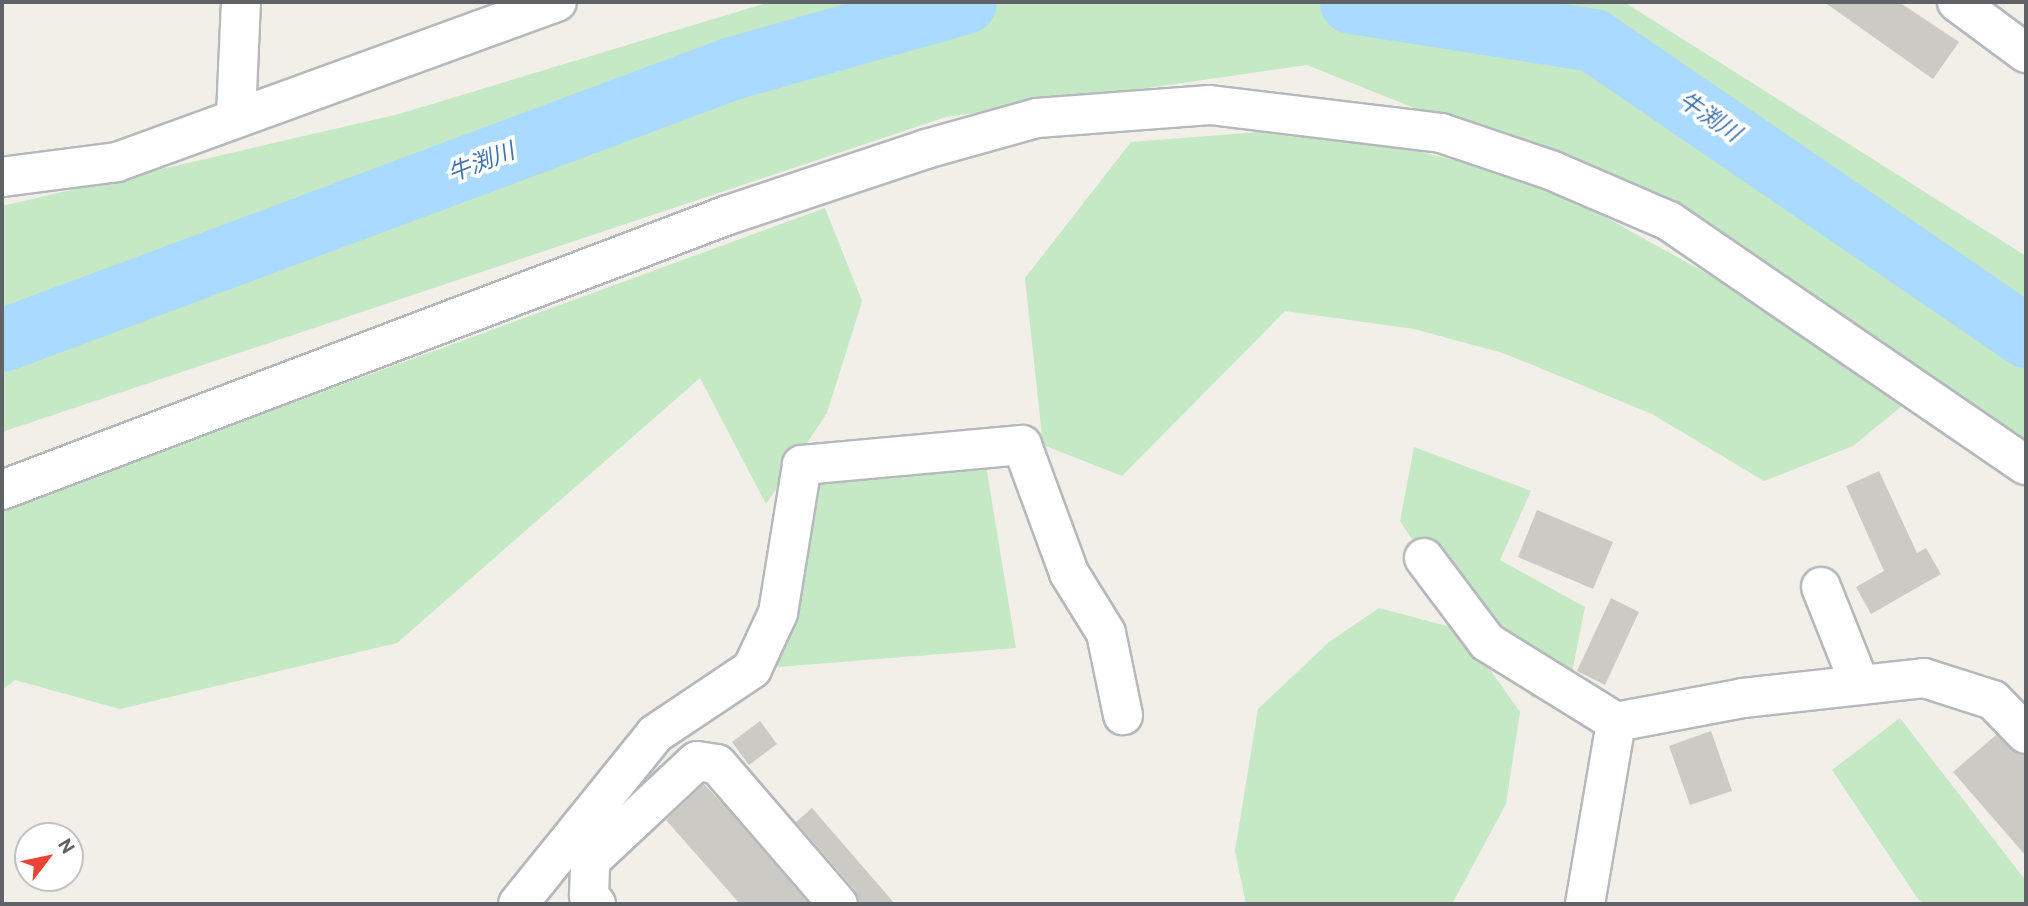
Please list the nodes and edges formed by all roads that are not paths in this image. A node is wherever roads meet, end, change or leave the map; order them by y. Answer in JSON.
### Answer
{"nodes":[{"id":1,"x":241,"y":2,"type":"edge"},
{"id":2,"x":557,"y":2,"type":"edge"},
{"id":3,"x":1957,"y":2,"type":"edge"},
{"id":4,"x":2026,"y":53,"type":"edge"},
{"id":5,"x":236,"y":116,"type":"junction"},
{"id":6,"x":2,"y":177,"type":"edge"},
{"id":7,"x":2026,"y":465,"type":"edge"},
{"id":8,"x":2,"y":490,"type":"edge"},
{"id":9,"x":1424,"y":558,"type":"dead end"},
{"id":10,"x":1821,"y":587,"type":"dead end"},
{"id":11,"x":1860,"y":685,"type":"junction"},
{"id":12,"x":1123,"y":715,"type":"dead end"},
{"id":13,"x":1616,"y":722,"type":"junction"},
{"id":14,"x":2026,"y":734,"type":"edge"},
{"id":15,"x":519,"y":904,"type":"edge"},
{"id":16,"x":596,"y":904,"type":"edge"},
{"id":17,"x":838,"y":904,"type":"edge"},
{"id":18,"x":1585,"y":904,"type":"edge"}],
"edges":[{"from":1,"to":5,"type":"street"},
{"from":2,"to":5,"type":"street"},
{"from":3,"to":4,"type":"street"},
{"from":5,"to":6,"type":"street"},
{"from":7,"to":8,"type":"street"},
{"from":9,"to":13,"type":"street"},
{"from":10,"to":11,"type":"street"},
{"from":11,"to":13,"type":"street"},
{"from":11,"to":14,"type":"street"},
{"from":12,"to":15,"type":"street"},
{"from":13,"to":18,"type":"street"},
{"from":16,"to":17,"type":"street"}]}
